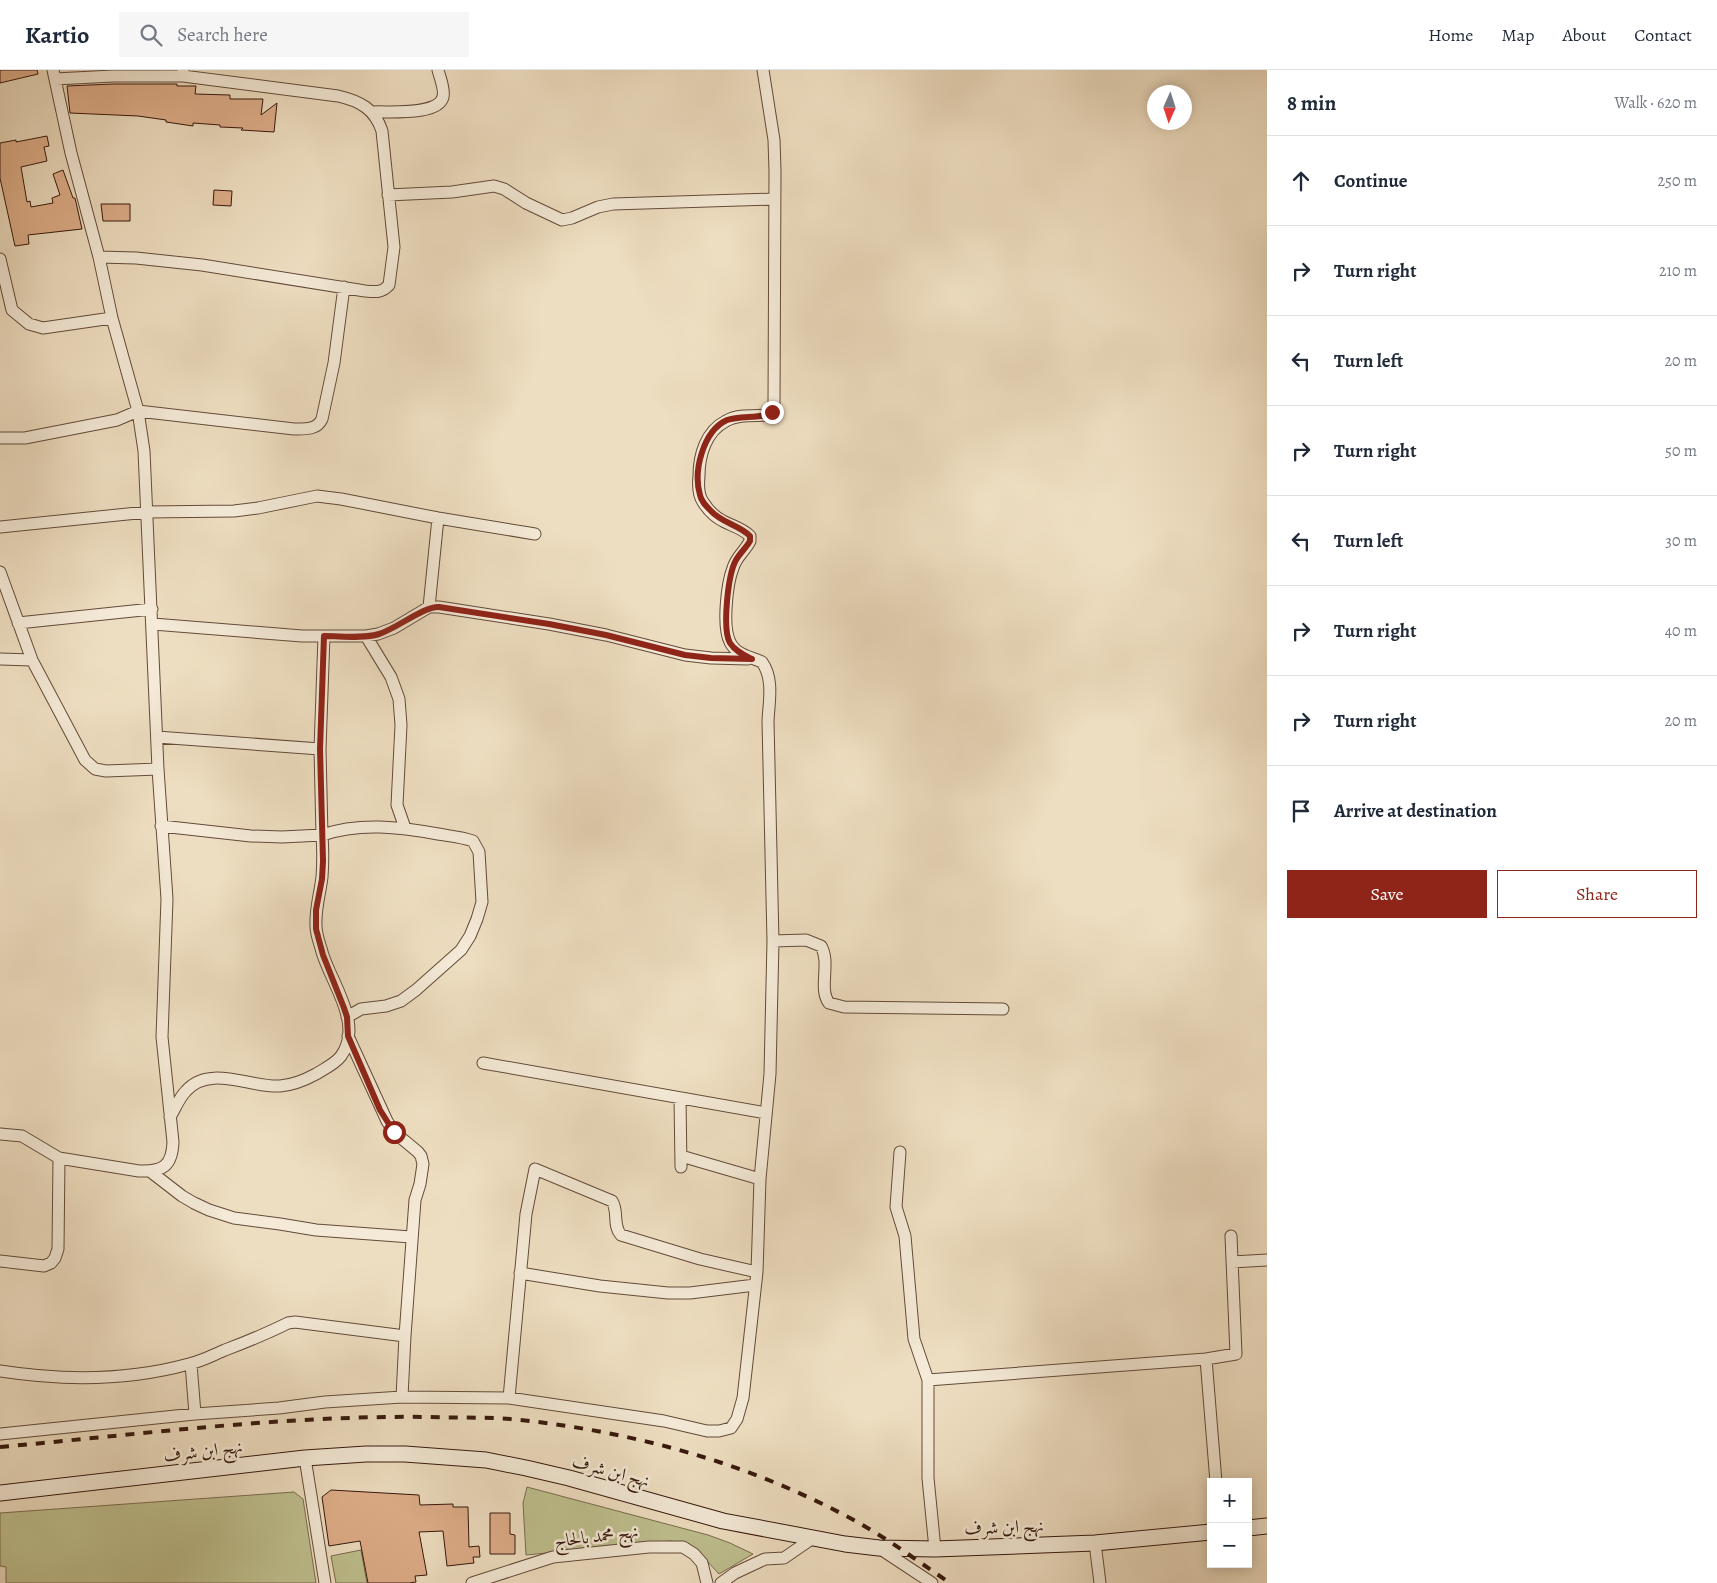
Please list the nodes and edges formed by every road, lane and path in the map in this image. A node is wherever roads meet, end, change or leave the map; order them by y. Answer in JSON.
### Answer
{"nodes":[{"id":1,"x":438,"y":70,"type":"edge"},
{"id":2,"x":763,"y":70,"type":"edge"},
{"id":3,"x":183,"y":73,"type":"edge"},
{"id":4,"x":54,"y":75,"type":"edge"},
{"id":5,"x":373,"y":112,"type":"junction"},
{"id":6,"x":388,"y":195,"type":"junction"},
{"id":7,"x":775,"y":198,"type":"junction"},
{"id":8,"x":100,"y":257,"type":"junction"},
{"id":9,"x":0,"y":258,"type":"edge"},
{"id":10,"x":344,"y":287,"type":"junction"},
{"id":11,"x":112,"y":318,"type":"junction"},
{"id":12,"x":138,"y":411,"type":"junction"},
{"id":13,"x":0,"y":438,"type":"edge"},
{"id":14,"x":147,"y":512,"type":"junction"},
{"id":15,"x":438,"y":518,"type":"junction"},
{"id":16,"x":0,"y":527,"type":"edge"},
{"id":17,"x":535,"y":534,"type":"dead end"},
{"id":18,"x":0,"y":572,"type":"edge"},
{"id":19,"x":429,"y":608,"type":"junction"},
{"id":20,"x":152,"y":609,"type":"junction"},
{"id":21,"x":18,"y":623,"type":"junction"},
{"id":22,"x":153,"y":624,"type":"junction"},
{"id":23,"x":324,"y":636,"type":"junction"},
{"id":24,"x":366,"y":636,"type":"junction"},
{"id":25,"x":752,"y":659,"type":"junction"},
{"id":26,"x":0,"y":660,"type":"edge"},
{"id":27,"x":32,"y":660,"type":"junction"},
{"id":28,"x":157,"y":737,"type":"junction"},
{"id":29,"x":320,"y":749,"type":"junction"},
{"id":30,"x":158,"y":769,"type":"junction"},
{"id":31,"x":161,"y":826,"type":"junction"},
{"id":32,"x":405,"y":828,"type":"junction"},
{"id":33,"x":322,"y":835,"type":"junction"},
{"id":34,"x":773,"y":941,"type":"junction"},
{"id":35,"x":1003,"y":1009,"type":"dead end"},
{"id":36,"x":347,"y":1017,"type":"junction"},
{"id":37,"x":348,"y":1036,"type":"junction"},
{"id":38,"x":483,"y":1063,"type":"dead end"},
{"id":39,"x":680,"y":1098,"type":"junction"},
{"id":40,"x":766,"y":1113,"type":"junction"},
{"id":41,"x":170,"y":1117,"type":"junction"},
{"id":42,"x":0,"y":1134,"type":"edge"},
{"id":43,"x":900,"y":1152,"type":"dead end"},
{"id":44,"x":59,"y":1158,"type":"junction"},
{"id":45,"x":151,"y":1172,"type":"junction"},
{"id":46,"x":760,"y":1179,"type":"junction"},
{"id":47,"x":1231,"y":1236,"type":"dead end"},
{"id":48,"x":411,"y":1237,"type":"junction"},
{"id":49,"x":1267,"y":1260,"type":"edge"},
{"id":50,"x":0,"y":1261,"type":"edge"},
{"id":51,"x":1232,"y":1262,"type":"junction"},
{"id":52,"x":520,"y":1272,"type":"junction"},
{"id":53,"x":757,"y":1272,"type":"junction"},
{"id":54,"x":755,"y":1285,"type":"junction"},
{"id":55,"x":405,"y":1336,"type":"junction"},
{"id":56,"x":1206,"y":1359,"type":"junction"},
{"id":57,"x":191,"y":1364,"type":"junction"},
{"id":58,"x":0,"y":1371,"type":"edge"},
{"id":59,"x":928,"y":1380,"type":"junction"},
{"id":60,"x":402,"y":1397,"type":"junction"},
{"id":61,"x":510,"y":1398,"type":"junction"},
{"id":62,"x":195,"y":1414,"type":"junction"},
{"id":63,"x":0,"y":1434,"type":"edge"},
{"id":64,"x":305,"y":1458,"type":"junction"},
{"id":65,"x":1216,"y":1478,"type":"edge"},
{"id":66,"x":0,"y":1493,"type":"edge"},
{"id":67,"x":1267,"y":1526,"type":"edge"},
{"id":68,"x":1252,"y":1528,"type":"edge"},
{"id":69,"x":1207,"y":1532,"type":"edge"},
{"id":70,"x":813,"y":1538,"type":"junction"},
{"id":71,"x":1095,"y":1543,"type":"junction"},
{"id":72,"x":879,"y":1548,"type":"junction"},
{"id":73,"x":934,"y":1548,"type":"junction"},
{"id":74,"x":510,"y":1577,"type":"edge"},
{"id":75,"x":325,"y":1583,"type":"edge"},
{"id":76,"x":472,"y":1583,"type":"edge"},
{"id":77,"x":707,"y":1583,"type":"edge"},
{"id":78,"x":721,"y":1583,"type":"edge"},
{"id":79,"x":932,"y":1583,"type":"edge"},
{"id":80,"x":1100,"y":1583,"type":"edge"}],
"edges":[{"from":1,"to":5,"type":"street"},
{"from":2,"to":7,"type":"street"},
{"from":3,"to":4,"type":"street"},
{"from":3,"to":5,"type":"street"},
{"from":4,"to":8,"type":"street"},
{"from":5,"to":6,"type":"street"},
{"from":6,"to":7,"type":"street"},
{"from":6,"to":10,"type":"street"},
{"from":7,"to":25,"type":"street"},
{"from":8,"to":10,"type":"street"},
{"from":8,"to":11,"type":"street"},
{"from":9,"to":11,"type":"street"},
{"from":10,"to":12,"type":"street"},
{"from":11,"to":12,"type":"street"},
{"from":12,"to":13,"type":"street"},
{"from":12,"to":14,"type":"street"},
{"from":14,"to":15,"type":"street"},
{"from":14,"to":16,"type":"street"},
{"from":14,"to":20,"type":"street"},
{"from":15,"to":17,"type":"street"},
{"from":15,"to":19,"type":"street"},
{"from":18,"to":21,"type":"street"},
{"from":19,"to":24,"type":"street"},
{"from":19,"to":25,"type":"street"},
{"from":20,"to":21,"type":"street"},
{"from":20,"to":22,"type":"street"},
{"from":21,"to":27,"type":"street"},
{"from":22,"to":23,"type":"street"},
{"from":22,"to":28,"type":"street"},
{"from":23,"to":24,"type":"street"},
{"from":23,"to":29,"type":"street"},
{"from":24,"to":32,"type":"street"},
{"from":25,"to":34,"type":"street"},
{"from":26,"to":27,"type":"street"},
{"from":27,"to":30,"type":"street"},
{"from":28,"to":29,"type":"street"},
{"from":28,"to":30,"type":"street"},
{"from":29,"to":33,"type":"street"},
{"from":30,"to":31,"type":"street"},
{"from":31,"to":33,"type":"street"},
{"from":31,"to":41,"type":"street"},
{"from":32,"to":33,"type":"street"},
{"from":32,"to":36,"type":"street"},
{"from":33,"to":36,"type":"street"},
{"from":34,"to":35,"type":"street"},
{"from":34,"to":40,"type":"street"},
{"from":36,"to":37,"type":"street"},
{"from":37,"to":41,"type":"street"},
{"from":37,"to":48,"type":"street"},
{"from":38,"to":39,"type":"street"},
{"from":39,"to":40,"type":"street"},
{"from":39,"to":46,"type":"street"},
{"from":40,"to":46,"type":"street"},
{"from":41,"to":45,"type":"street"},
{"from":42,"to":44,"type":"street"},
{"from":43,"to":59,"type":"street"},
{"from":44,"to":45,"type":"street"},
{"from":44,"to":50,"type":"street"},
{"from":45,"to":48,"type":"street"},
{"from":46,"to":53,"type":"street"},
{"from":47,"to":51,"type":"street"},
{"from":48,"to":55,"type":"street"},
{"from":49,"to":51,"type":"street"},
{"from":51,"to":56,"type":"street"},
{"from":52,"to":53,"type":"street"},
{"from":52,"to":54,"type":"street"},
{"from":52,"to":61,"type":"street"},
{"from":53,"to":54,"type":"street"},
{"from":54,"to":61,"type":"street"},
{"from":55,"to":57,"type":"street"},
{"from":55,"to":60,"type":"street"},
{"from":56,"to":59,"type":"street"},
{"from":56,"to":65,"type":"street"},
{"from":57,"to":58,"type":"street"},
{"from":57,"to":62,"type":"street"},
{"from":59,"to":73,"type":"street"},
{"from":60,"to":61,"type":"street"},
{"from":60,"to":62,"type":"street"},
{"from":62,"to":63,"type":"street"},
{"from":64,"to":66,"type":"main road","name":"نهج ابن شرف"},
{"from":64,"to":70,"type":"main road","name":"نهج ابن شرف"},
{"from":64,"to":75,"type":"street"},
{"from":67,"to":68,"type":"main road"},
{"from":69,"to":71,"type":"main road","name":"نهج ابن شرف"},
{"from":70,"to":72,"type":"main road","name":"نهج ابن شرف"},
{"from":70,"to":78,"type":"street"},
{"from":71,"to":73,"type":"main road","name":"نهج ابن شرف"},
{"from":71,"to":80,"type":"street"},
{"from":72,"to":73,"type":"main road","name":"نهج ابن شرف"},
{"from":72,"to":79,"type":"street"},
{"from":74,"to":76,"type":"street","name":"نهج محمد بالحاج"},
{"from":74,"to":77,"type":"street","name":"نهج محمد بالحاج"}]}
